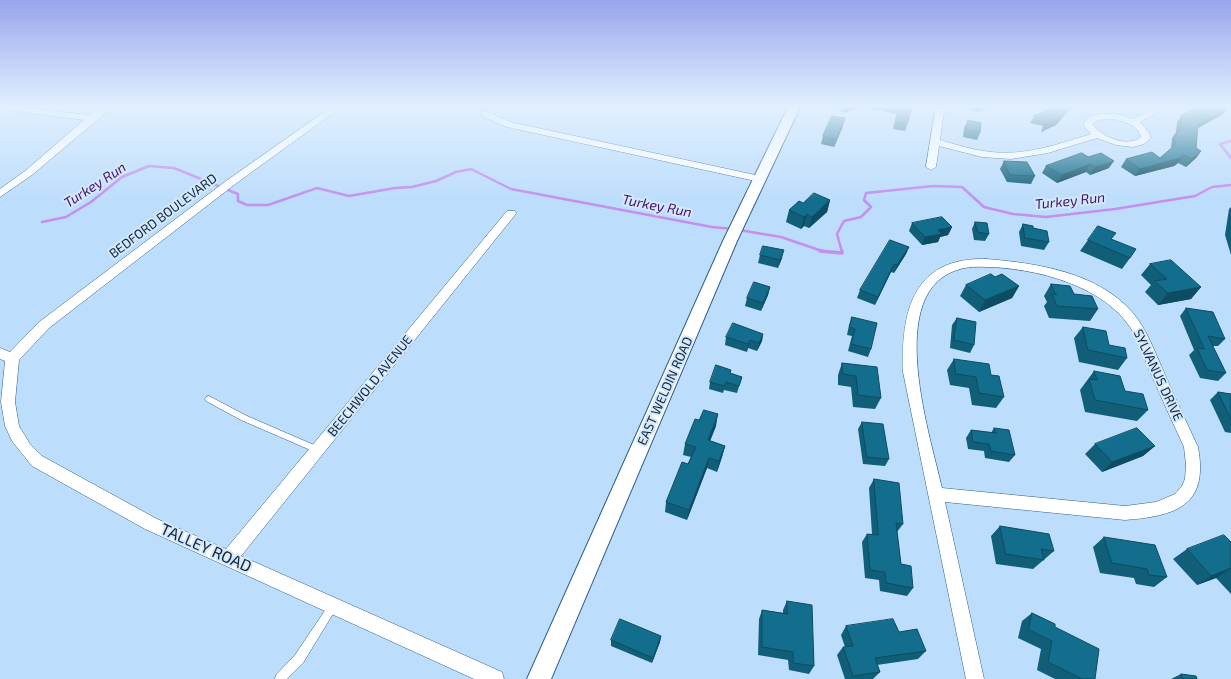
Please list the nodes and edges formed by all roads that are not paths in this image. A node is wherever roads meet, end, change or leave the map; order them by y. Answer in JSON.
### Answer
{"nodes":[{"id":1,"x":69,"y":137,"type":"edge"},
{"id":2,"x":295,"y":137,"type":"edge"},
{"id":3,"x":566,"y":137,"type":"edge"},
{"id":4,"x":780,"y":137,"type":"edge"},
{"id":5,"x":936,"y":137,"type":"edge"},
{"id":6,"x":1091,"y":137,"type":"edge"},
{"id":7,"x":1102,"y":137,"type":"edge"},
{"id":8,"x":1146,"y":137,"type":"edge"},
{"id":9,"x":935,"y":142,"type":"junction"},
{"id":10,"x":931,"y":167,"type":"dead end"},
{"id":11,"x":760,"y":178,"type":"junction"},
{"id":12,"x":0,"y":194,"type":"edge"},
{"id":13,"x":511,"y":213,"type":"dead end"},
{"id":14,"x":6,"y":355,"type":"edge"},
{"id":15,"x":209,"y":399,"type":"dead end"},
{"id":16,"x":318,"y":450,"type":"junction"},
{"id":17,"x":937,"y":494,"type":"junction"},
{"id":18,"x":229,"y":558,"type":"junction"},
{"id":19,"x":333,"y":606,"type":"junction"},
{"id":20,"x":280,"y":679,"type":"edge"},
{"id":21,"x":495,"y":679,"type":"edge"},
{"id":22,"x":539,"y":679,"type":"edge"},
{"id":23,"x":975,"y":679,"type":"edge"}],
"edges":[{"from":1,"to":12,"type":"street"},
{"from":2,"to":14,"type":"street","name":"BEDFORD BOULEVARD"},
{"from":3,"to":11,"type":"street"},
{"from":4,"to":11,"type":"street","name":"EAST WELDIN ROAD"},
{"from":5,"to":9,"type":"street"},
{"from":6,"to":9,"type":"street"},
{"from":7,"to":8,"type":"street"},
{"from":9,"to":10,"type":"street"},
{"from":11,"to":22,"type":"street","name":"EAST WELDIN ROAD"},
{"from":13,"to":16,"type":"street","name":"BEECHWOLD AVENUE"},
{"from":14,"to":18,"type":"street","name":"TALLEY ROAD"},
{"from":15,"to":16,"type":"lane"},
{"from":16,"to":18,"type":"street","name":"BEECHWOLD AVENUE"},
{"from":17,"to":17,"type":"street","name":"SYLVANUS DRIVE"},
{"from":17,"to":23,"type":"street","name":"SYLVANUS DRIVE"},
{"from":18,"to":19,"type":"street","name":"TALLEY ROAD"},
{"from":19,"to":20,"type":"lane"},
{"from":19,"to":21,"type":"street","name":"TALLEY ROAD"}]}
